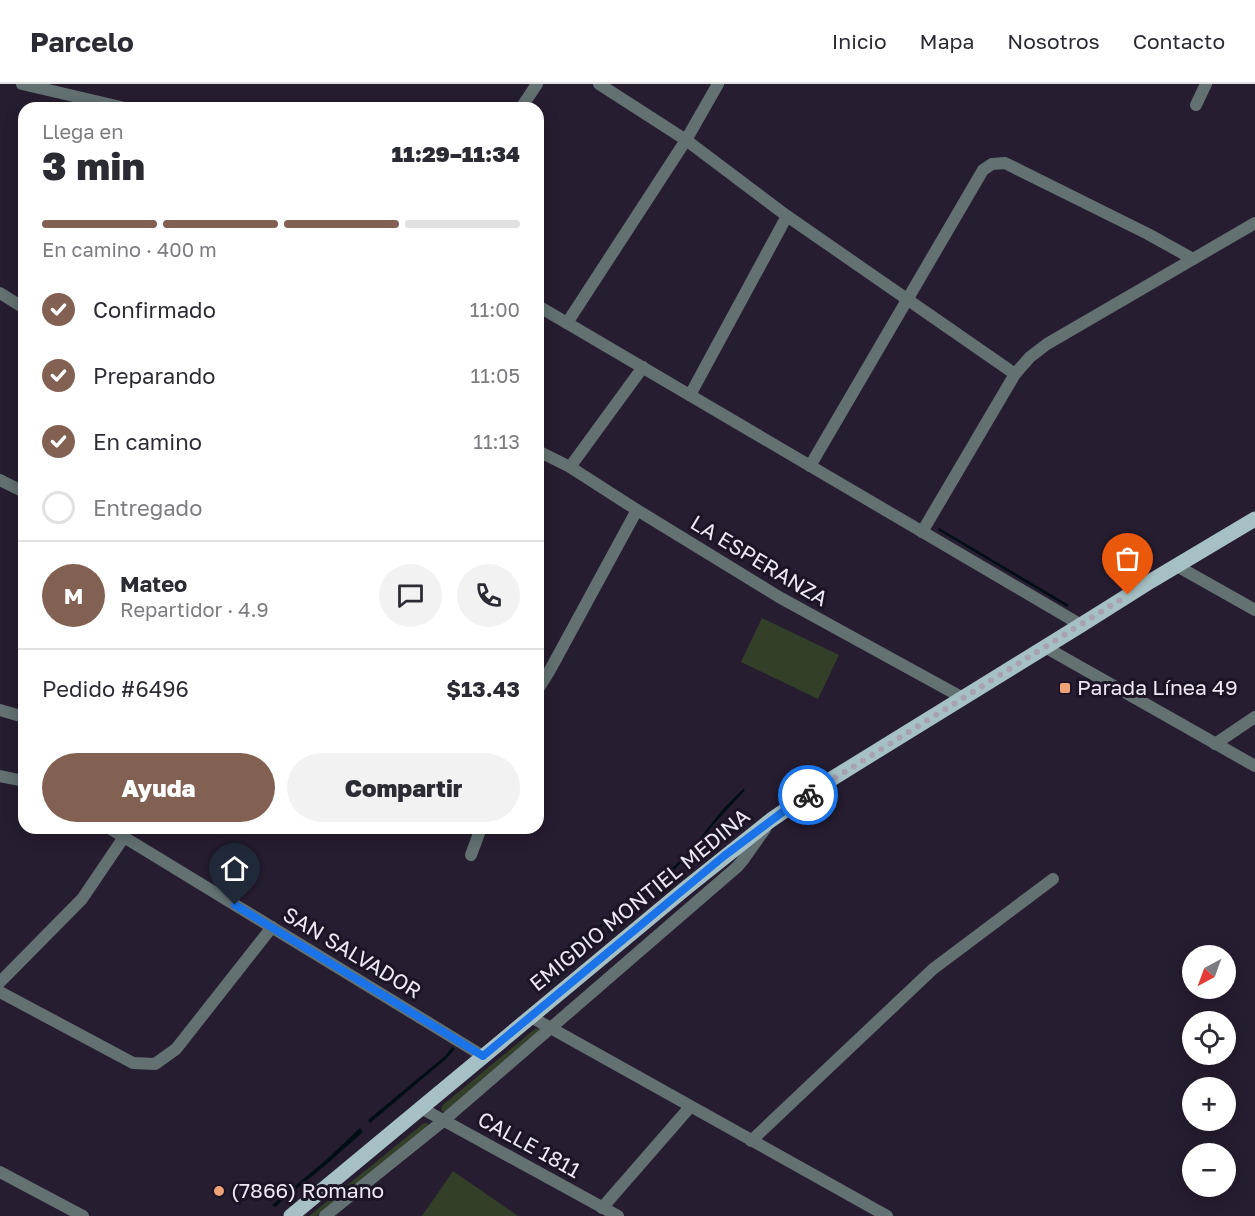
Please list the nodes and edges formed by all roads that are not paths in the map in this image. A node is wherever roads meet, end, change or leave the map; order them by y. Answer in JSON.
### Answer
{"nodes":[{"id":1,"x":22,"y":84,"type":"edge"},
{"id":2,"x":537,"y":84,"type":"edge"},
{"id":3,"x":599,"y":84,"type":"edge"},
{"id":4,"x":718,"y":84,"type":"edge"},
{"id":5,"x":1206,"y":84,"type":"edge"},
{"id":6,"x":99,"y":102,"type":"edge"},
{"id":7,"x":525,"y":102,"type":"edge"},
{"id":8,"x":1197,"y":105,"type":"dead end"},
{"id":9,"x":686,"y":140,"type":"junction"},
{"id":10,"x":787,"y":216,"type":"junction"},
{"id":11,"x":1255,"y":223,"type":"edge"},
{"id":12,"x":1193,"y":259,"type":"junction"},
{"id":13,"x":0,"y":293,"type":"edge"},
{"id":14,"x":907,"y":299,"type":"junction"},
{"id":15,"x":18,"y":304,"type":"edge"},
{"id":16,"x":544,"y":310,"type":"edge"},
{"id":17,"x":567,"y":323,"type":"junction"},
{"id":18,"x":643,"y":367,"type":"junction"},
{"id":19,"x":1015,"y":374,"type":"junction"},
{"id":20,"x":690,"y":395,"type":"junction"},
{"id":21,"x":544,"y":454,"type":"edge"},
{"id":22,"x":810,"y":466,"type":"junction"},
{"id":23,"x":570,"y":468,"type":"junction"},
{"id":24,"x":0,"y":480,"type":"edge"},
{"id":25,"x":18,"y":489,"type":"edge"},
{"id":26,"x":637,"y":510,"type":"junction"},
{"id":27,"x":1255,"y":519,"type":"edge"},
{"id":28,"x":922,"y":532,"type":"junction"},
{"id":29,"x":1177,"y":566,"type":"junction"},
{"id":30,"x":1255,"y":610,"type":"edge"},
{"id":31,"x":1081,"y":625,"type":"junction"},
{"id":32,"x":1045,"y":647,"type":"junction"},
{"id":33,"x":544,"y":680,"type":"edge"},
{"id":34,"x":963,"y":698,"type":"junction"},
{"id":35,"x":0,"y":710,"type":"edge"},
{"id":36,"x":18,"y":715,"type":"edge"},
{"id":37,"x":1255,"y":717,"type":"edge"},
{"id":38,"x":1215,"y":744,"type":"junction"},
{"id":39,"x":1255,"y":766,"type":"edge"},
{"id":40,"x":0,"y":777,"type":"edge"},
{"id":41,"x":18,"y":781,"type":"edge"},
{"id":42,"x":771,"y":820,"type":"junction"},
{"id":43,"x":119,"y":834,"type":"edge"},
{"id":44,"x":479,"y":834,"type":"edge"},
{"id":45,"x":124,"y":837,"type":"junction"},
{"id":46,"x":471,"y":855,"type":"dead end"},
{"id":47,"x":1053,"y":879,"type":"dead end"},
{"id":48,"x":272,"y":927,"type":"junction"},
{"id":49,"x":0,"y":982,"type":"edge"},
{"id":50,"x":0,"y":992,"type":"edge"},
{"id":51,"x":531,"y":1017,"type":"junction"},
{"id":52,"x":551,"y":1028,"type":"junction"},
{"id":53,"x":483,"y":1056,"type":"junction"},
{"id":54,"x":690,"y":1107,"type":"junction"},
{"id":55,"x":421,"y":1108,"type":"junction"},
{"id":56,"x":443,"y":1121,"type":"junction"},
{"id":57,"x":751,"y":1141,"type":"junction"},
{"id":58,"x":0,"y":1172,"type":"edge"},
{"id":59,"x":602,"y":1208,"type":"junction"},
{"id":60,"x":867,"y":1212,"type":"edge"},
{"id":61,"x":83,"y":1216,"type":"edge"},
{"id":62,"x":291,"y":1216,"type":"edge"},
{"id":63,"x":325,"y":1216,"type":"edge"},
{"id":64,"x":618,"y":1216,"type":"edge"},
{"id":65,"x":887,"y":1216,"type":"edge"}],
"edges":[{"from":1,"to":6,"type":"street"},
{"from":2,"to":7,"type":"street"},
{"from":3,"to":9,"type":"street"},
{"from":4,"to":9,"type":"street"},
{"from":5,"to":8,"type":"street"},
{"from":9,"to":10,"type":"street"},
{"from":9,"to":17,"type":"street"},
{"from":10,"to":14,"type":"street"},
{"from":10,"to":20,"type":"street"},
{"from":11,"to":12,"type":"street"},
{"from":12,"to":14,"type":"street"},
{"from":12,"to":19,"type":"street"},
{"from":13,"to":15,"type":"street"},
{"from":14,"to":19,"type":"street"},
{"from":14,"to":22,"type":"street"},
{"from":16,"to":17,"type":"street"},
{"from":17,"to":18,"type":"street"},
{"from":18,"to":20,"type":"street"},
{"from":18,"to":23,"type":"street"},
{"from":19,"to":28,"type":"street"},
{"from":20,"to":22,"type":"street"},
{"from":21,"to":23,"type":"street","name":"LA ESPERANZA"},
{"from":22,"to":28,"type":"street"},
{"from":23,"to":26,"type":"street","name":"LA ESPERANZA"},
{"from":24,"to":25,"type":"street"},
{"from":26,"to":33,"type":"street"},
{"from":26,"to":34,"type":"street","name":"LA ESPERANZA"},
{"from":27,"to":29,"type":"main road","name":"EMIGDIO MONTIEL MEDINA"},
{"from":28,"to":31,"type":"street"},
{"from":29,"to":30,"type":"street"},
{"from":29,"to":31,"type":"main road","name":"EMIGDIO MONTIEL MEDINA"},
{"from":31,"to":32,"type":"main road","name":"EMIGDIO MONTIEL MEDINA"},
{"from":32,"to":34,"type":"main road","name":"EMIGDIO MONTIEL MEDINA"},
{"from":32,"to":38,"type":"street"},
{"from":34,"to":42,"type":"main road","name":"EMIGDIO MONTIEL MEDINA"},
{"from":35,"to":36,"type":"street"},
{"from":37,"to":38,"type":"street"},
{"from":38,"to":39,"type":"street"},
{"from":40,"to":41,"type":"street"},
{"from":42,"to":51,"type":"main road","name":"EMIGDIO MONTIEL MEDINA"},
{"from":42,"to":52,"type":"street"},
{"from":43,"to":45,"type":"street","name":"SAN SALVADOR"},
{"from":44,"to":46,"type":"street"},
{"from":45,"to":48,"type":"street","name":"SAN SALVADOR"},
{"from":45,"to":49,"type":"street"},
{"from":47,"to":57,"type":"street"},
{"from":48,"to":50,"type":"street"},
{"from":48,"to":53,"type":"street","name":"SAN SALVADOR"},
{"from":51,"to":52,"type":"street"},
{"from":51,"to":53,"type":"main road","name":"EMIGDIO MONTIEL MEDINA"},
{"from":52,"to":54,"type":"street"},
{"from":52,"to":56,"type":"street"},
{"from":53,"to":55,"type":"main road","name":"EMIGDIO MONTIEL MEDINA"},
{"from":54,"to":57,"type":"street"},
{"from":54,"to":59,"type":"street"},
{"from":55,"to":56,"type":"street","name":"CALLE 1811"},
{"from":55,"to":62,"type":"main road","name":"EMIGDIO MONTIEL MEDINA"},
{"from":56,"to":59,"type":"street","name":"CALLE 1811"},
{"from":56,"to":63,"type":"street"},
{"from":57,"to":60,"type":"street"},
{"from":58,"to":61,"type":"street"},
{"from":59,"to":64,"type":"street","name":"CALLE 1811"},
{"from":60,"to":65,"type":"street"}]}
